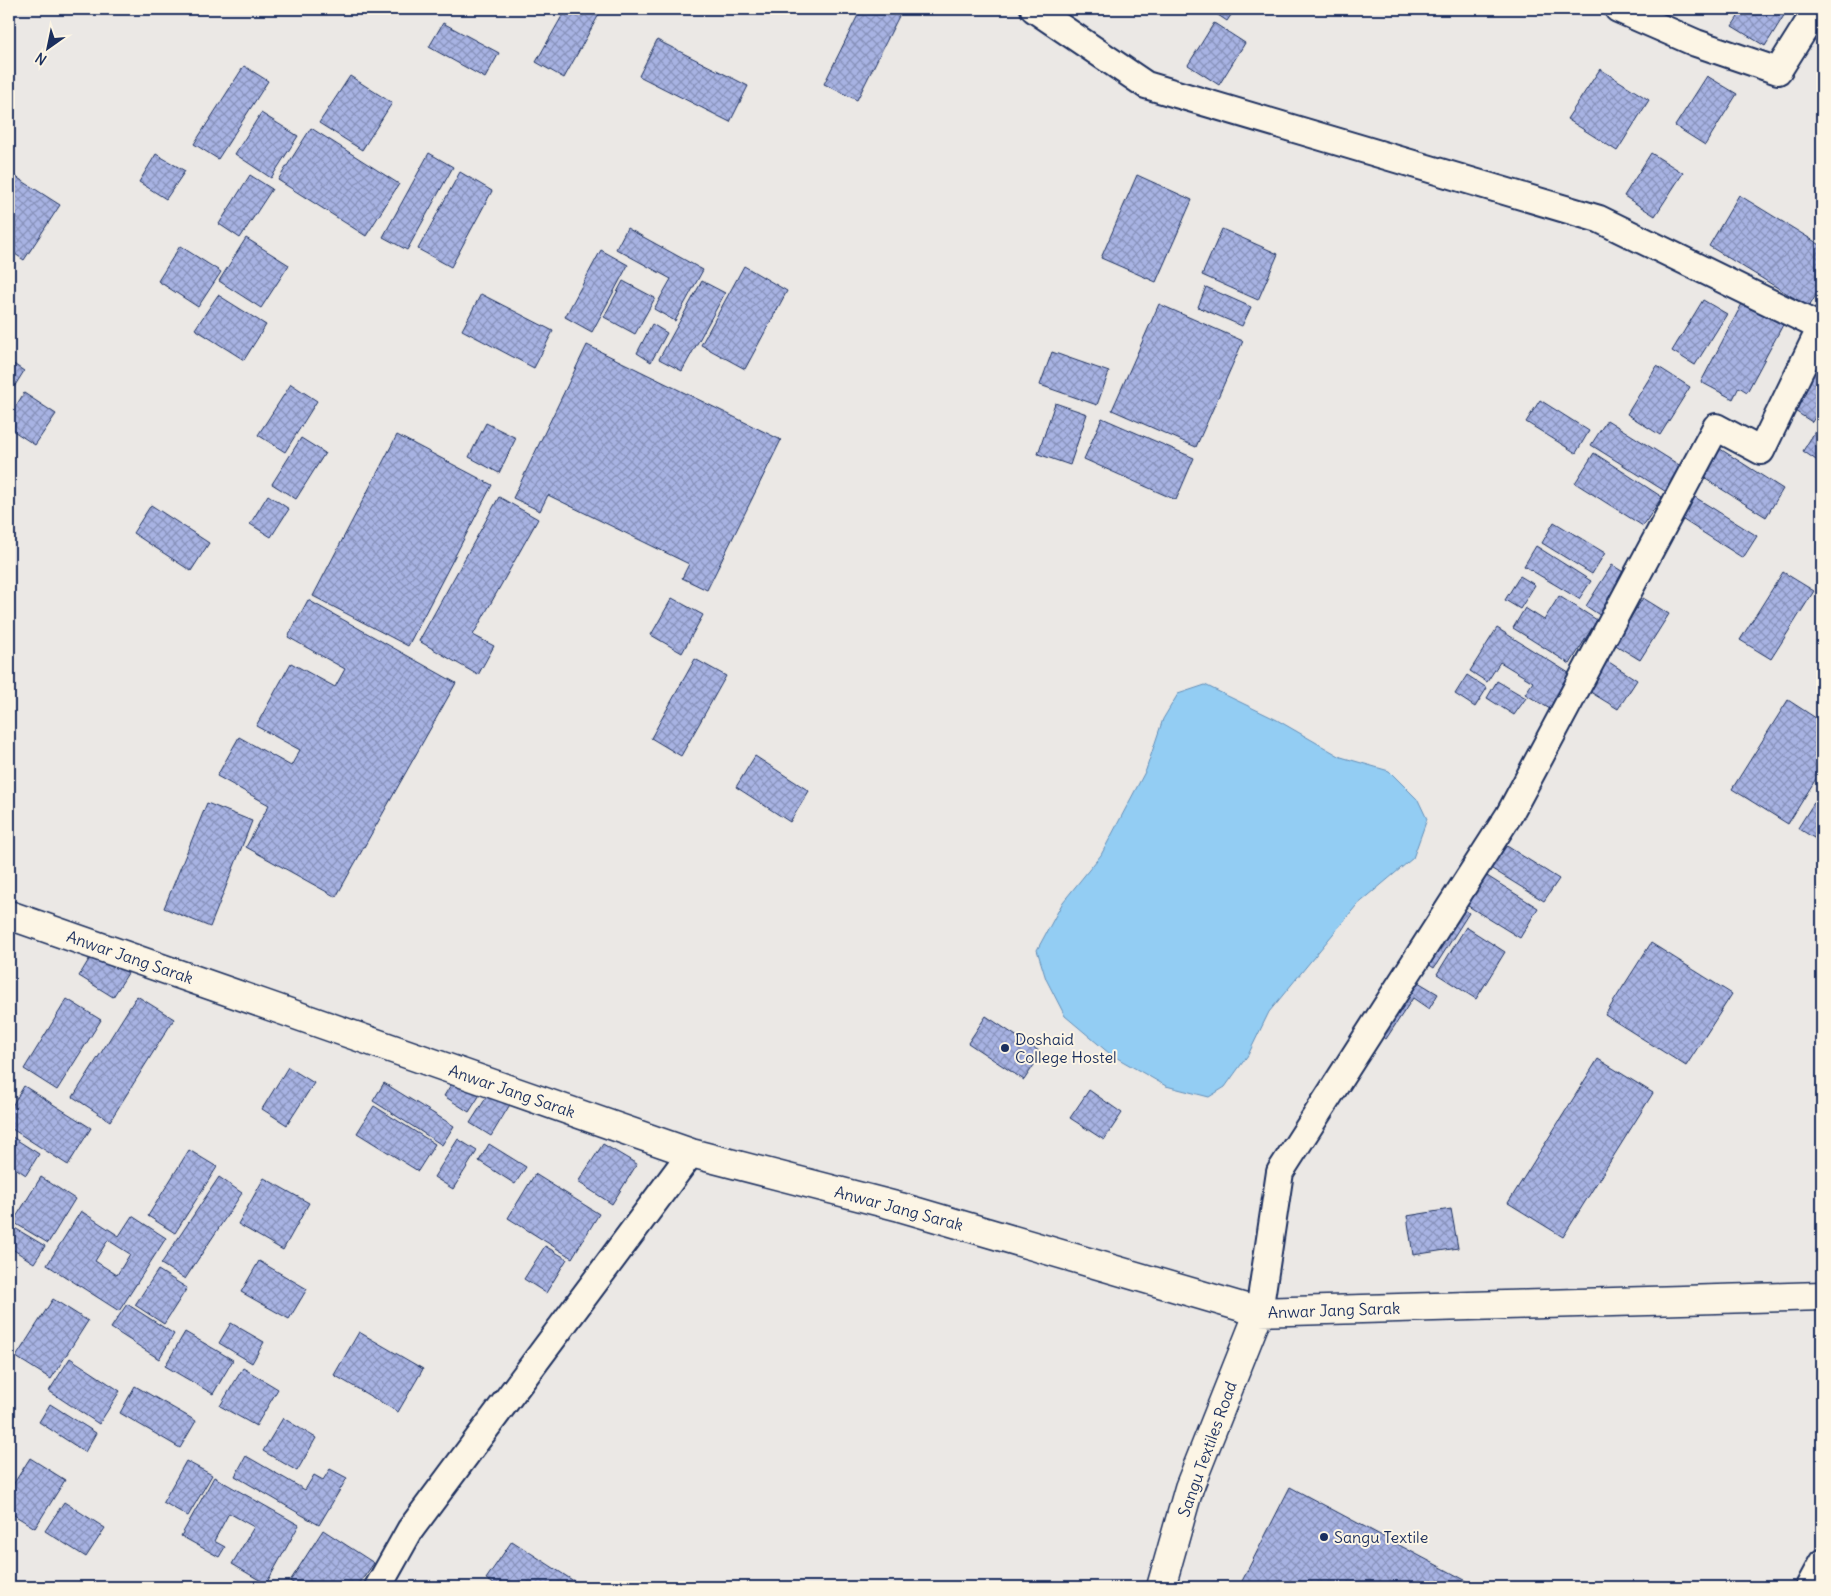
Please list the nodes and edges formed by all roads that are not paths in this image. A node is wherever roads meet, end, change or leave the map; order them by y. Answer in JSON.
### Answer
{"nodes":[{"id":1,"x":1034,"y":9,"type":"edge"},
{"id":2,"x":1618,"y":9,"type":"edge"},
{"id":3,"x":1817,"y":9,"type":"edge"},
{"id":4,"x":1822,"y":328,"type":"edge"},
{"id":5,"x":9,"y":915,"type":"edge"},
{"id":6,"x":691,"y":1153,"type":"junction"},
{"id":7,"x":1822,"y":1296,"type":"edge"},
{"id":8,"x":1259,"y":1312,"type":"junction"},
{"id":9,"x":378,"y":1587,"type":"edge"},
{"id":10,"x":1161,"y":1587,"type":"edge"}],
"edges":[{"from":1,"to":4,"type":"street"},
{"from":2,"to":3,"type":"street"},
{"from":4,"to":8,"type":"street"},
{"from":5,"to":6,"type":"main road","name":"Anwar Jang Sarak"},
{"from":6,"to":8,"type":"main road","name":"Anwar Jang Sarak"},
{"from":6,"to":9,"type":"street"},
{"from":7,"to":8,"type":"main road","name":"Anwar Jang Sarak"},
{"from":8,"to":10,"type":"main road","name":"Sangu Textiles Road"}]}
